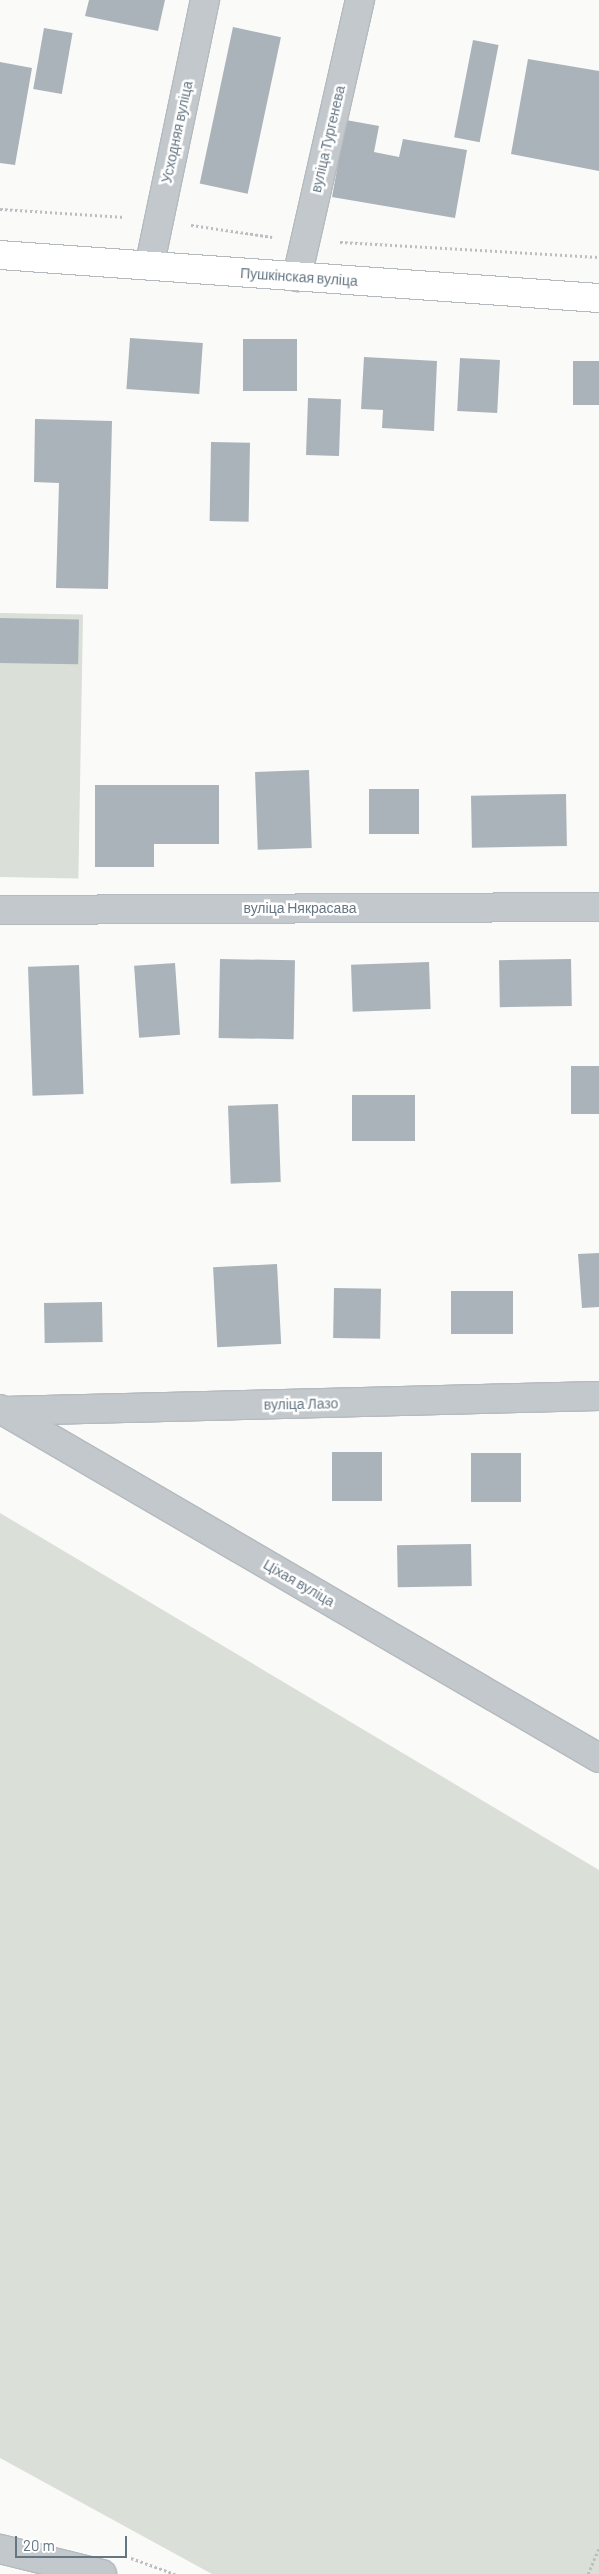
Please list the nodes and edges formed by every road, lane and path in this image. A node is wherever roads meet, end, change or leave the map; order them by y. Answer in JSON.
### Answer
{"nodes":[{"id":1,"x":205,"y":0,"type":"edge"},
{"id":2,"x":360,"y":0,"type":"edge"},
{"id":3,"x":0,"y":255,"type":"edge"},
{"id":4,"x":150,"y":264,"type":"junction"},
{"id":5,"x":297,"y":278,"type":"junction"},
{"id":6,"x":599,"y":298,"type":"edge"},
{"id":7,"x":599,"y":907,"type":"edge"},
{"id":8,"x":0,"y":910,"type":"edge"},
{"id":9,"x":599,"y":1396,"type":"edge"},
{"id":10,"x":2,"y":1410,"type":"edge"},
{"id":11,"x":599,"y":1758,"type":"edge"},
{"id":12,"x":599,"y":2548,"type":"edge"},
{"id":13,"x":0,"y":2549,"type":"edge"},
{"id":14,"x":102,"y":2574,"type":"edge"},
{"id":15,"x":588,"y":2574,"type":"edge"}],
"edges":[{"from":1,"to":4,"type":"street","name":"Усходняя вуліца"},
{"from":2,"to":5,"type":"street","name":"вуліца Тургенева"},
{"from":3,"to":4,"type":"main road","name":"Пушкінская вуліца"},
{"from":4,"to":5,"type":"main road","name":"Пушкінская вуліца"},
{"from":5,"to":6,"type":"main road","name":"Пушкінская вуліца"},
{"from":7,"to":8,"type":"street","name":"вуліца Някрасава"},
{"from":9,"to":10,"type":"street","name":"вуліца Лазо"},
{"from":10,"to":11,"type":"street","name":"Ціхая вуліца"},
{"from":12,"to":15,"type":"path"},
{"from":13,"to":14,"type":"street"}]}
